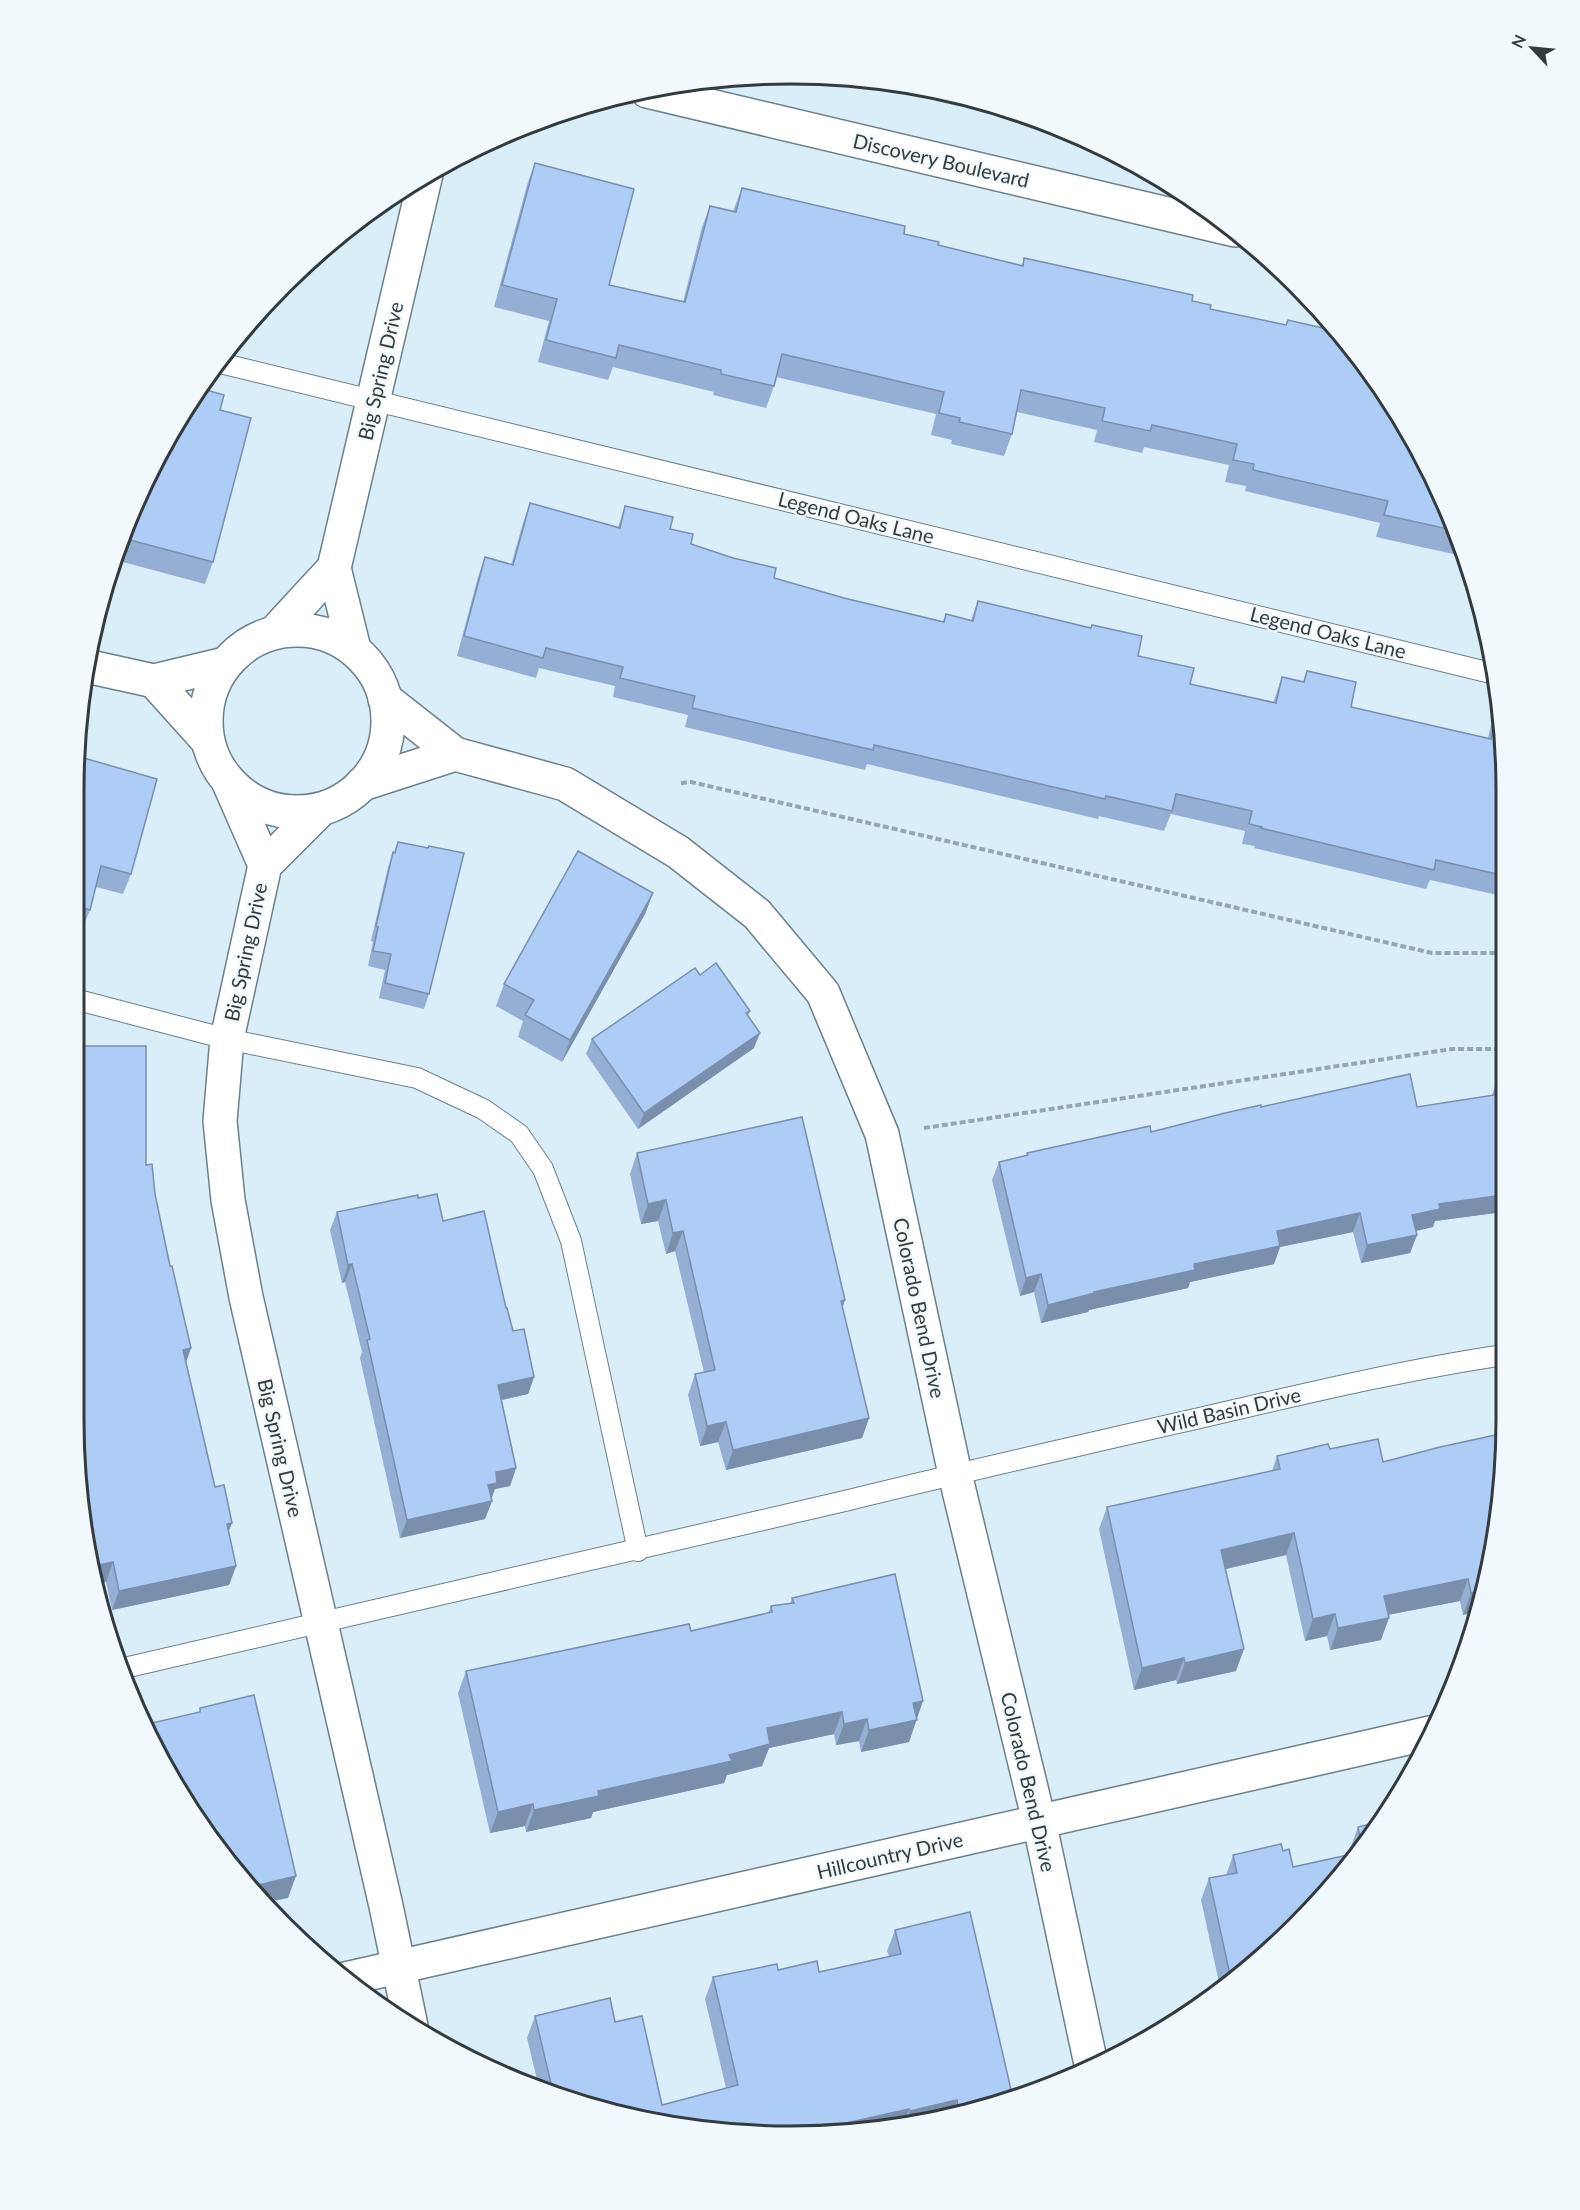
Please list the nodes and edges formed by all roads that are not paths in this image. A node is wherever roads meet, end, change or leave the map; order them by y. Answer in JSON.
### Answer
{"nodes":[{"id":1,"x":666,"y":96,"type":"edge"},
{"id":2,"x":423,"y":188,"type":"edge"},
{"id":3,"x":1213,"y":225,"type":"edge"},
{"id":4,"x":227,"y":365,"type":"edge"},
{"id":5,"x":374,"y":400,"type":"junction"},
{"id":6,"x":334,"y":568,"type":"junction"},
{"id":7,"x":275,"y":632,"type":"junction"},
{"id":8,"x":354,"y":649,"type":"junction"},
{"id":9,"x":225,"y":664,"type":"junction"},
{"id":10,"x":95,"y":668,"type":"edge"},
{"id":11,"x":1485,"y":672,"type":"edge"},
{"id":12,"x":154,"y":681,"type":"junction"},
{"id":13,"x":386,"y":699,"type":"junction"},
{"id":14,"x":207,"y":740,"type":"junction"},
{"id":15,"x":455,"y":754,"type":"junction"},
{"id":16,"x":229,"y":783,"type":"junction"},
{"id":17,"x":362,"y":784,"type":"junction"},
{"id":18,"x":320,"y":810,"type":"junction"},
{"id":19,"x":264,"y":865,"type":"junction"},
{"id":20,"x":84,"y":1002,"type":"edge"},
{"id":21,"x":227,"y":1039,"type":"junction"},
{"id":22,"x":1496,"y":1356,"type":"edge"},
{"id":23,"x":955,"y":1474,"type":"junction"},
{"id":24,"x":638,"y":1551,"type":"junction"},
{"id":25,"x":320,"y":1621,"type":"junction"},
{"id":26,"x":129,"y":1667,"type":"edge"},
{"id":27,"x":1421,"y":1735,"type":"edge"},
{"id":28,"x":1039,"y":1821,"type":"junction"},
{"id":29,"x":399,"y":1966,"type":"junction"},
{"id":30,"x":356,"y":1976,"type":"edge"},
{"id":31,"x":408,"y":2013,"type":"edge"},
{"id":32,"x":1090,"y":2059,"type":"edge"}],
"edges":[{"from":1,"to":3,"type":"street","name":"Discovery Boulevard"},
{"from":2,"to":5,"type":"street","name":"Big Spring Drive"},
{"from":4,"to":5,"type":"lane","name":"Legend Oaks Lane"},
{"from":5,"to":6,"type":"street","name":"Big Spring Drive"},
{"from":5,"to":11,"type":"lane","name":"Legend Oaks Lane"},
{"from":6,"to":7,"type":"street","name":"Big Spring Drive"},
{"from":6,"to":8,"type":"street","name":"Big Spring Drive"},
{"from":7,"to":8,"type":"street"},
{"from":7,"to":9,"type":"street"},
{"from":8,"to":13,"type":"street"},
{"from":9,"to":12,"type":"street"},
{"from":9,"to":14,"type":"street"},
{"from":10,"to":12,"type":"street"},
{"from":12,"to":14,"type":"street"},
{"from":13,"to":15,"type":"street","name":"Colorado Bend Drive"},
{"from":13,"to":17,"type":"street"},
{"from":14,"to":16,"type":"street"},
{"from":15,"to":17,"type":"street"},
{"from":15,"to":23,"type":"street","name":"Colorado Bend Drive"},
{"from":16,"to":18,"type":"street"},
{"from":16,"to":19,"type":"street","name":"Big Spring Drive"},
{"from":17,"to":18,"type":"street"},
{"from":18,"to":19,"type":"street","name":"Big Spring Drive"},
{"from":19,"to":21,"type":"street","name":"Big Spring Drive"},
{"from":20,"to":21,"type":"lane"},
{"from":21,"to":24,"type":"lane"},
{"from":21,"to":25,"type":"street","name":"Big Spring Drive"},
{"from":22,"to":23,"type":"lane","name":"Wild Basin Drive"},
{"from":23,"to":24,"type":"lane","name":"Wild Basin Drive"},
{"from":23,"to":28,"type":"street","name":"Colorado Bend Drive"},
{"from":24,"to":25,"type":"lane","name":"Wild Basin Drive"},
{"from":25,"to":26,"type":"lane","name":"Wild Basin Drive"},
{"from":25,"to":29,"type":"street","name":"Big Spring Drive"},
{"from":27,"to":28,"type":"street","name":"Hillcountry Drive"},
{"from":28,"to":29,"type":"street","name":"Hillcountry Drive"},
{"from":28,"to":32,"type":"street","name":"Colorado Bend Drive"},
{"from":29,"to":30,"type":"street","name":"Hillcountry Drive"},
{"from":29,"to":31,"type":"street","name":"Big Spring Drive"}]}
